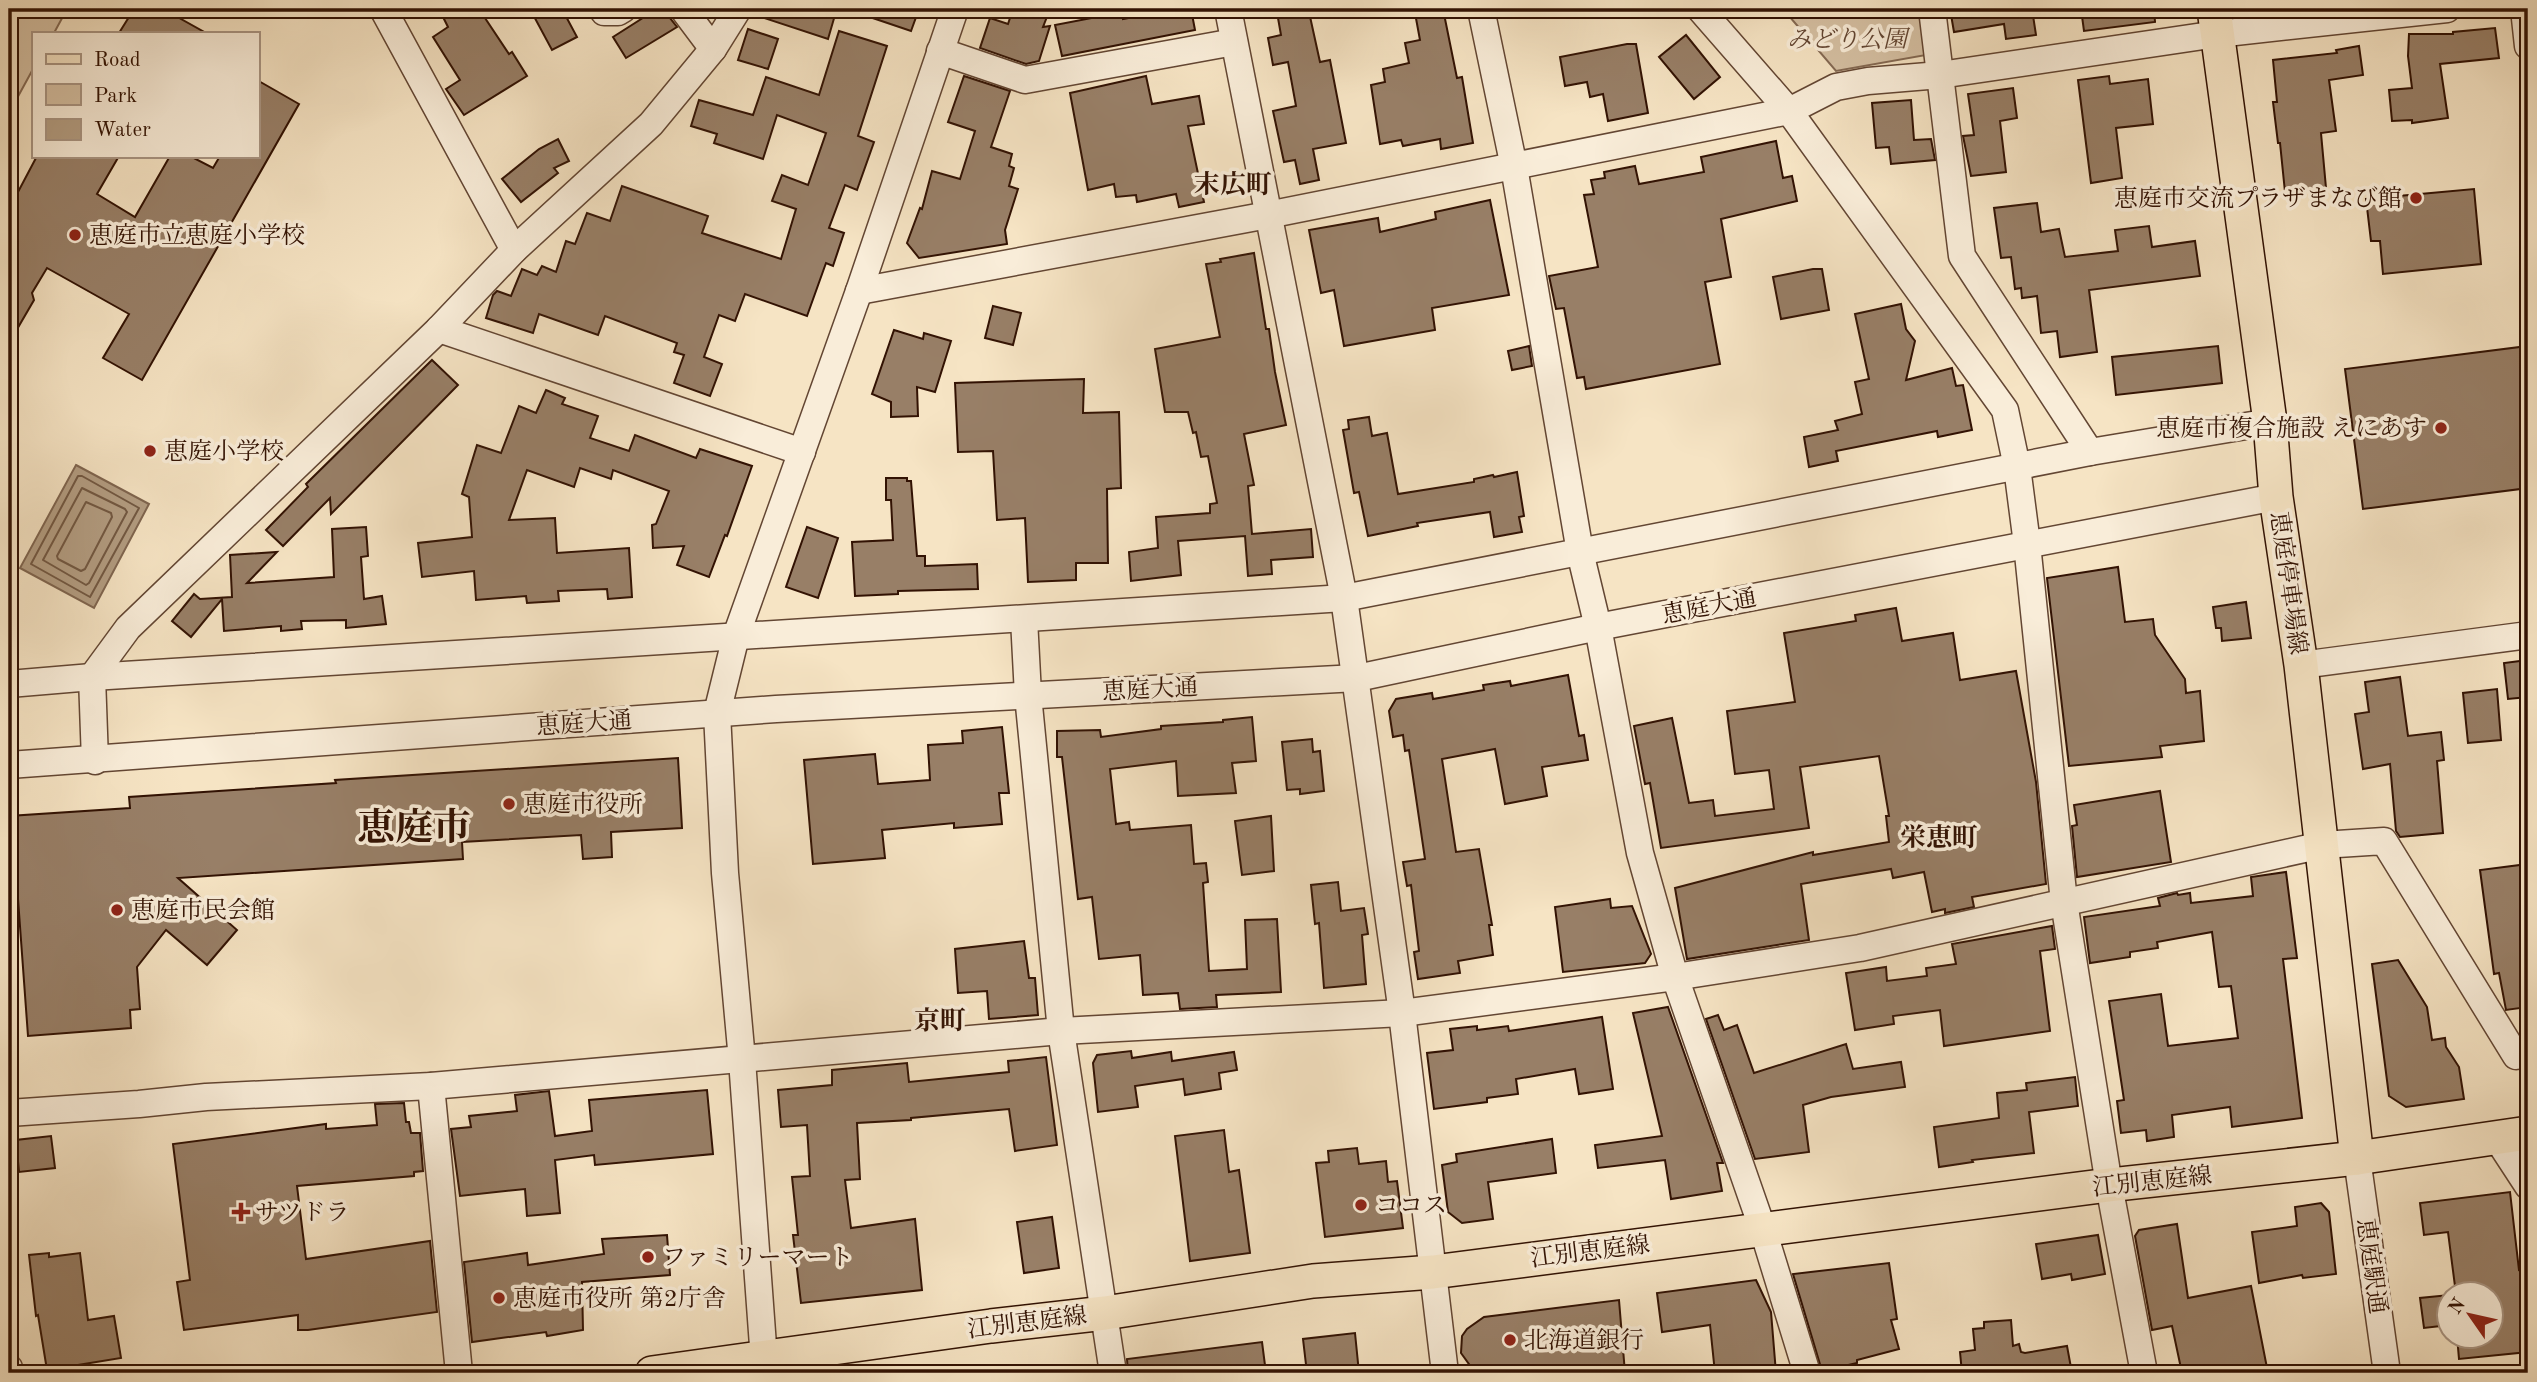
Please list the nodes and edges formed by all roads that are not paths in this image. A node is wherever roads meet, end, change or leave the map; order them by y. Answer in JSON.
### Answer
{"nodes":[{"id":1,"x":383,"y":9,"type":"edge"},
{"id":2,"x":602,"y":9,"type":"edge"},
{"id":3,"x":623,"y":9,"type":"edge"},
{"id":4,"x":682,"y":9,"type":"edge"},
{"id":5,"x":738,"y":9,"type":"edge"},
{"id":6,"x":955,"y":9,"type":"edge"},
{"id":7,"x":1228,"y":9,"type":"edge"},
{"id":8,"x":1481,"y":9,"type":"edge"},
{"id":9,"x":1700,"y":9,"type":"edge"},
{"id":10,"x":1932,"y":9,"type":"edge"},
{"id":11,"x":2447,"y":9,"type":"edge"},
{"id":12,"x":2524,"y":9,"type":"edge"},
{"id":13,"x":2215,"y":21,"type":"edge"},
{"id":14,"x":1234,"y":42,"type":"junction"},
{"id":15,"x":2528,"y":46,"type":"edge"},
{"id":16,"x":713,"y":48,"type":"junction"},
{"id":17,"x":940,"y":51,"type":"junction"},
{"id":18,"x":1940,"y":75,"type":"junction"},
{"id":19,"x":1789,"y":111,"type":"junction"},
{"id":20,"x":1514,"y":167,"type":"junction"},
{"id":21,"x":1268,"y":215,"type":"junction"},
{"id":22,"x":514,"y":250,"type":"junction"},
{"id":23,"x":859,"y":291,"type":"junction"},
{"id":24,"x":439,"y":329,"type":"junction"},
{"id":25,"x":2270,"y":422,"type":"junction"},
{"id":26,"x":802,"y":452,"type":"junction"},
{"id":27,"x":2090,"y":452,"type":"junction"},
{"id":28,"x":2017,"y":467,"type":"junction"},
{"id":29,"x":2276,"y":497,"type":"junction"},
{"id":30,"x":2027,"y":544,"type":"junction"},
{"id":31,"x":1580,"y":552,"type":"junction"},
{"id":32,"x":1344,"y":598,"type":"junction"},
{"id":33,"x":1024,"y":619,"type":"junction"},
{"id":34,"x":1598,"y":627,"type":"junction"},
{"id":35,"x":2528,"y":635,"type":"edge"},
{"id":36,"x":736,"y":636,"type":"junction"},
{"id":37,"x":2301,"y":665,"type":"junction"},
{"id":38,"x":92,"y":677,"type":"junction"},
{"id":39,"x":1357,"y":678,"type":"junction"},
{"id":40,"x":9,"y":684,"type":"edge"},
{"id":41,"x":1028,"y":695,"type":"junction"},
{"id":42,"x":717,"y":713,"type":"junction"},
{"id":43,"x":95,"y":761,"type":"junction"},
{"id":44,"x":9,"y":765,"type":"edge"},
{"id":45,"x":2322,"y":845,"type":"junction"},
{"id":46,"x":2064,"y":902,"type":"junction"},
{"id":47,"x":1675,"y":977,"type":"junction"},
{"id":48,"x":1402,"y":1013,"type":"junction"},
{"id":49,"x":1061,"y":1031,"type":"junction"},
{"id":50,"x":2516,"y":1056,"type":"dead end"},
{"id":51,"x":742,"y":1060,"type":"junction"},
{"id":52,"x":430,"y":1086,"type":"junction"},
{"id":53,"x":9,"y":1113,"type":"edge"},
{"id":54,"x":2512,"y":1135,"type":"edge"},
{"id":55,"x":2357,"y":1158,"type":"junction"},
{"id":56,"x":2109,"y":1185,"type":"junction"},
{"id":57,"x":2528,"y":1186,"type":"edge"},
{"id":58,"x":1763,"y":1230,"type":"junction"},
{"id":59,"x":1433,"y":1272,"type":"junction"},
{"id":60,"x":1105,"y":1313,"type":"junction"},
{"id":61,"x":764,"y":1366,"type":"edge"},
{"id":62,"x":9,"y":1368,"type":"edge"},
{"id":63,"x":9,"y":1373,"type":"edge"},
{"id":64,"x":459,"y":1373,"type":"edge"},
{"id":65,"x":652,"y":1373,"type":"edge"},
{"id":66,"x":1113,"y":1373,"type":"edge"},
{"id":67,"x":1445,"y":1373,"type":"edge"},
{"id":68,"x":1807,"y":1373,"type":"edge"},
{"id":69,"x":2144,"y":1373,"type":"edge"},
{"id":70,"x":2387,"y":1373,"type":"edge"}],
"edges":[{"from":1,"to":22,"type":"street"},
{"from":2,"to":3,"type":"street"},
{"from":4,"to":16,"type":"street"},
{"from":5,"to":16,"type":"street"},
{"from":6,"to":17,"type":"street"},
{"from":7,"to":14,"type":"street"},
{"from":8,"to":20,"type":"street"},
{"from":9,"to":19,"type":"street"},
{"from":10,"to":18,"type":"street"},
{"from":11,"to":13,"type":"street"},
{"from":12,"to":15,"type":"street"},
{"from":13,"to":18,"type":"street"},
{"from":13,"to":25,"type":"main road","name":"恵庭停車場線"},
{"from":14,"to":17,"type":"street"},
{"from":14,"to":21,"type":"street"},
{"from":16,"to":22,"type":"street"},
{"from":17,"to":23,"type":"street"},
{"from":18,"to":19,"type":"street"},
{"from":18,"to":27,"type":"street"},
{"from":19,"to":20,"type":"street"},
{"from":19,"to":28,"type":"street"},
{"from":20,"to":21,"type":"street"},
{"from":20,"to":31,"type":"street"},
{"from":21,"to":23,"type":"street"},
{"from":21,"to":32,"type":"street"},
{"from":22,"to":24,"type":"street"},
{"from":23,"to":26,"type":"street"},
{"from":24,"to":26,"type":"street"},
{"from":24,"to":38,"type":"street"},
{"from":25,"to":27,"type":"street"},
{"from":25,"to":29,"type":"main road","name":"恵庭停車場線"},
{"from":26,"to":36,"type":"street"},
{"from":27,"to":28,"type":"street"},
{"from":28,"to":30,"type":"street"},
{"from":28,"to":31,"type":"street"},
{"from":29,"to":30,"type":"street","name":"恵庭大通"},
{"from":29,"to":37,"type":"main road","name":"恵庭停車場線"},
{"from":30,"to":34,"type":"street","name":"恵庭大通"},
{"from":30,"to":46,"type":"street"},
{"from":31,"to":32,"type":"street"},
{"from":31,"to":34,"type":"street"},
{"from":32,"to":33,"type":"street"},
{"from":32,"to":39,"type":"street"},
{"from":33,"to":36,"type":"street"},
{"from":33,"to":41,"type":"street"},
{"from":34,"to":39,"type":"street","name":"恵庭大通"},
{"from":34,"to":47,"type":"street"},
{"from":35,"to":37,"type":"street"},
{"from":36,"to":38,"type":"street"},
{"from":36,"to":42,"type":"street"},
{"from":37,"to":45,"type":"main road","name":"恵庭停車場線"},
{"from":38,"to":40,"type":"street"},
{"from":38,"to":43,"type":"street"},
{"from":39,"to":41,"type":"street","name":"恵庭大通"},
{"from":39,"to":48,"type":"street"},
{"from":41,"to":42,"type":"street","name":"恵庭大通"},
{"from":41,"to":49,"type":"street"},
{"from":42,"to":43,"type":"street","name":"恵庭大通"},
{"from":42,"to":51,"type":"street"},
{"from":43,"to":44,"type":"street","name":"恵庭大通"},
{"from":45,"to":46,"type":"street"},
{"from":45,"to":50,"type":"street"},
{"from":45,"to":55,"type":"main road","name":"恵庭停車場線"},
{"from":46,"to":47,"type":"street"},
{"from":46,"to":56,"type":"street"},
{"from":47,"to":48,"type":"street"},
{"from":47,"to":58,"type":"street"},
{"from":48,"to":49,"type":"street"},
{"from":48,"to":59,"type":"street"},
{"from":49,"to":51,"type":"street"},
{"from":49,"to":60,"type":"street"},
{"from":51,"to":52,"type":"street"},
{"from":51,"to":61,"type":"street"},
{"from":52,"to":53,"type":"street"},
{"from":52,"to":64,"type":"street"},
{"from":54,"to":55,"type":"main road","name":"江別恵庭線"},
{"from":54,"to":57,"type":"street"},
{"from":55,"to":56,"type":"main road","name":"江別恵庭線"},
{"from":55,"to":70,"type":"street","name":"恵庭駅通"},
{"from":56,"to":58,"type":"main road","name":"江別恵庭線"},
{"from":56,"to":69,"type":"street"},
{"from":58,"to":59,"type":"main road","name":"江別恵庭線"},
{"from":58,"to":68,"type":"street"},
{"from":59,"to":60,"type":"main road","name":"江別恵庭線"},
{"from":59,"to":67,"type":"street"},
{"from":60,"to":61,"type":"main road","name":"江別恵庭線"},
{"from":60,"to":66,"type":"street"},
{"from":61,"to":65,"type":"main road","name":"江別恵庭線"},
{"from":62,"to":63,"type":"street"}]}
